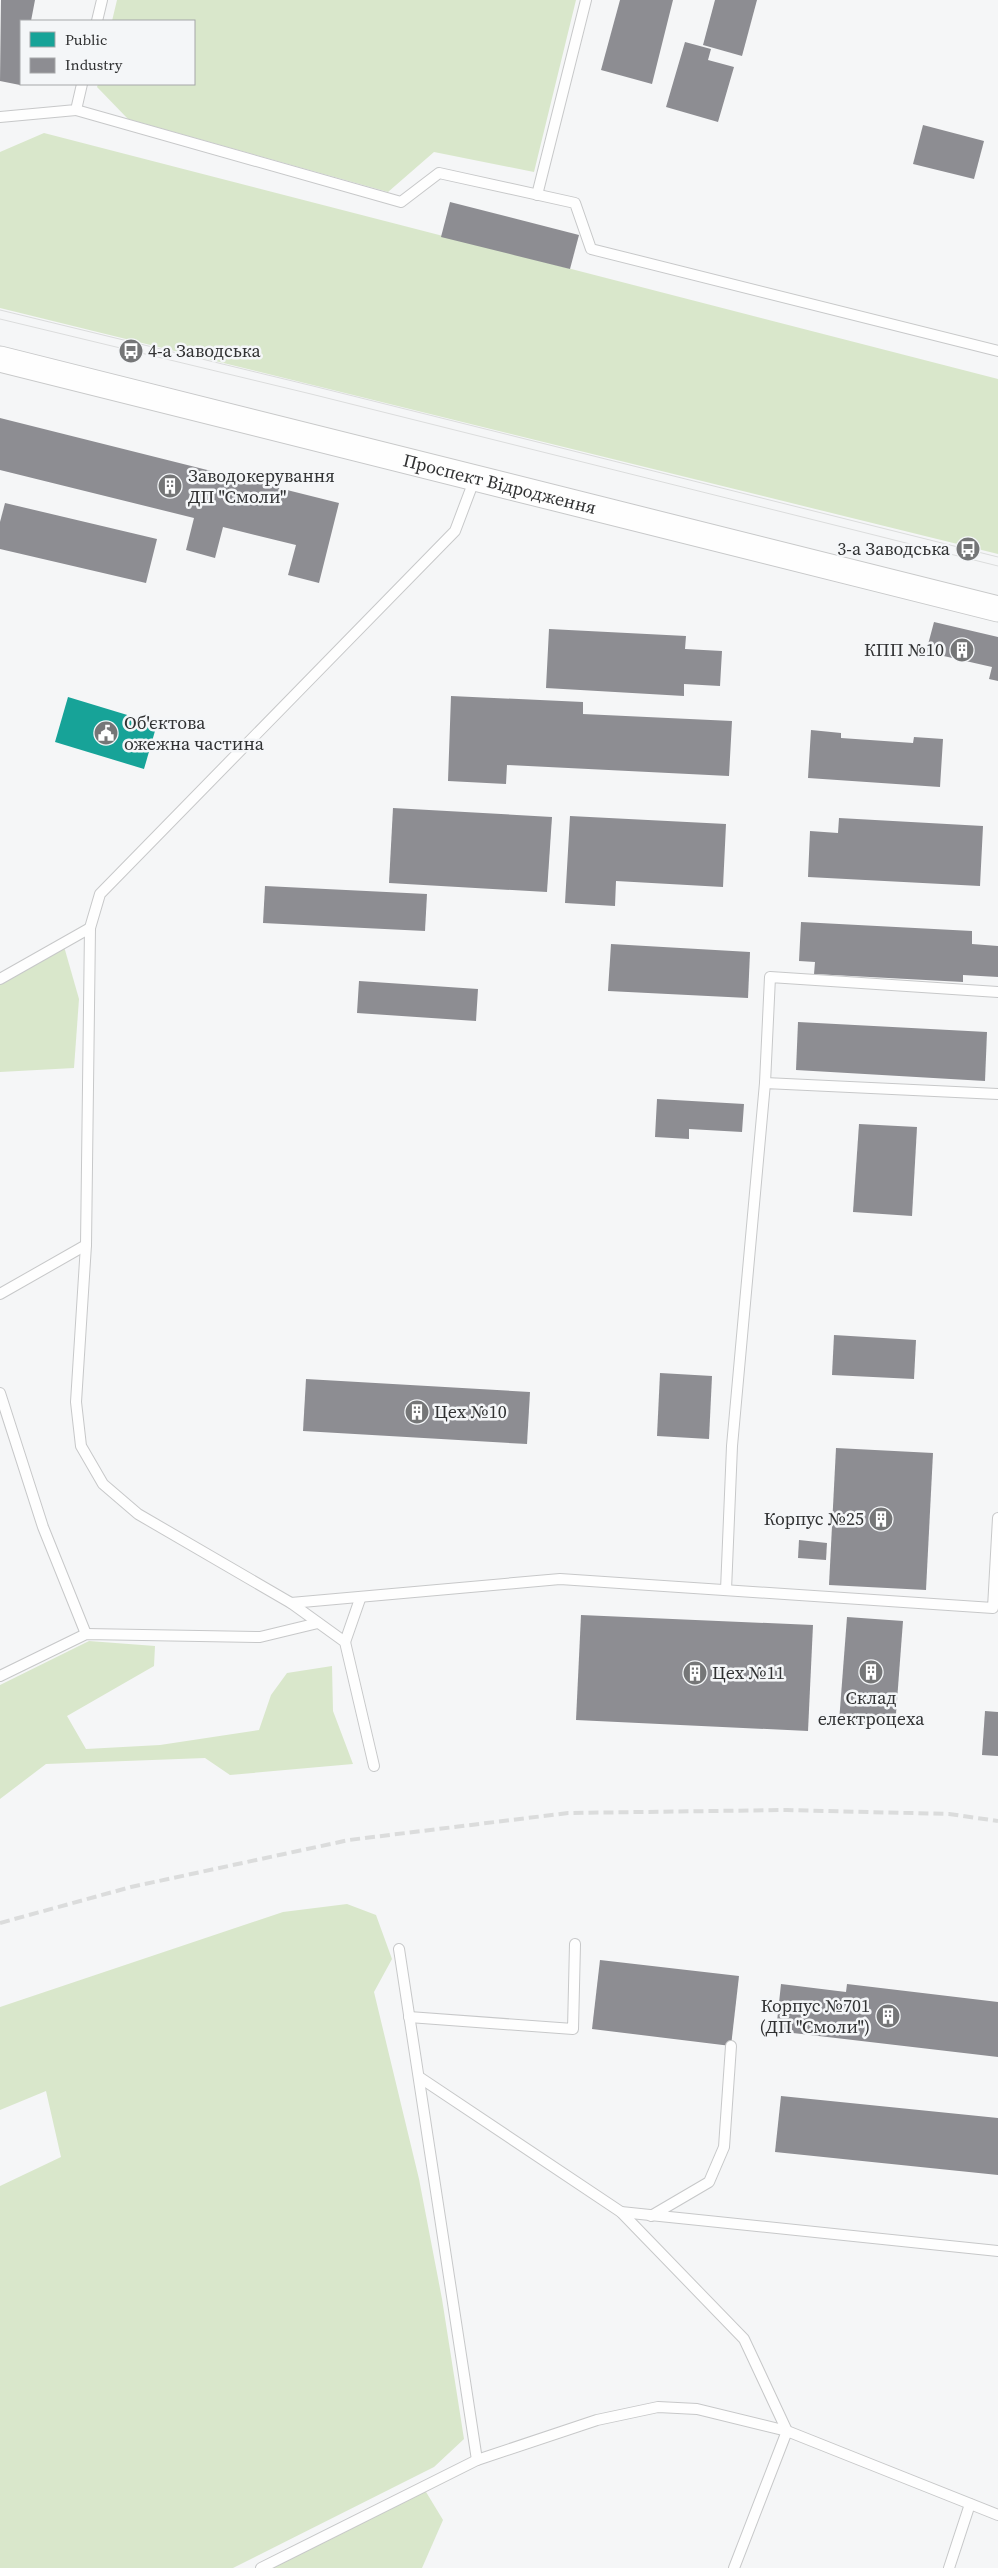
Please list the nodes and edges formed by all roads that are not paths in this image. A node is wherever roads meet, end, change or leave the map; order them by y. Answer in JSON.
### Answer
{"nodes":[{"id":1,"x":102,"y":0,"type":"edge"},
{"id":2,"x":586,"y":0,"type":"edge"},
{"id":3,"x":97,"y":20,"type":"edge"},
{"id":4,"x":82,"y":85,"type":"edge"},
{"id":5,"x":76,"y":110,"type":"junction"},
{"id":6,"x":0,"y":116,"type":"edge"},
{"id":7,"x":537,"y":195,"type":"junction"},
{"id":8,"x":998,"y":351,"type":"edge"},
{"id":9,"x":0,"y":359,"type":"edge"},
{"id":10,"x":475,"y":478,"type":"junction"},
{"id":11,"x":998,"y":609,"type":"edge"},
{"id":12,"x":90,"y":928,"type":"junction"},
{"id":13,"x":0,"y":978,"type":"edge"},
{"id":14,"x":998,"y":992,"type":"edge"},
{"id":15,"x":765,"y":1083,"type":"junction"},
{"id":16,"x":998,"y":1094,"type":"edge"},
{"id":17,"x":86,"y":1245,"type":"junction"},
{"id":18,"x":0,"y":1294,"type":"edge"},
{"id":19,"x":0,"y":1394,"type":"edge"},
{"id":20,"x":998,"y":1518,"type":"edge"},
{"id":21,"x":726,"y":1590,"type":"junction"},
{"id":22,"x":360,"y":1599,"type":"junction"},
{"id":23,"x":291,"y":1603,"type":"junction"},
{"id":24,"x":318,"y":1623,"type":"junction"},
{"id":25,"x":86,"y":1634,"type":"junction"},
{"id":26,"x":345,"y":1642,"type":"junction"},
{"id":27,"x":0,"y":1676,"type":"edge"},
{"id":28,"x":374,"y":1766,"type":"dead end"},
{"id":29,"x":575,"y":1944,"type":"dead end"},
{"id":30,"x":399,"y":1949,"type":"dead end"},
{"id":31,"x":409,"y":2017,"type":"junction"},
{"id":32,"x":731,"y":2046,"type":"dead end"},
{"id":33,"x":419,"y":2077,"type":"junction"},
{"id":34,"x":621,"y":2212,"type":"junction"},
{"id":35,"x":651,"y":2216,"type":"junction"},
{"id":36,"x":998,"y":2251,"type":"edge"},
{"id":37,"x":787,"y":2432,"type":"junction"},
{"id":38,"x":477,"y":2460,"type":"junction"},
{"id":39,"x":970,"y":2504,"type":"junction"},
{"id":40,"x":998,"y":2515,"type":"edge"},
{"id":41,"x":261,"y":2568,"type":"edge"},
{"id":42,"x":734,"y":2568,"type":"edge"},
{"id":43,"x":949,"y":2568,"type":"edge"}],
"edges":[{"from":1,"to":3,"type":"lane"},
{"from":2,"to":7,"type":"lane"},
{"from":4,"to":5,"type":"lane"},
{"from":5,"to":6,"type":"lane"},
{"from":5,"to":7,"type":"lane"},
{"from":7,"to":8,"type":"lane"},
{"from":9,"to":10,"type":"street","name":"Проспект Відродження"},
{"from":10,"to":11,"type":"street","name":"Проспект Відродження"},
{"from":10,"to":12,"type":"lane"},
{"from":12,"to":13,"type":"lane"},
{"from":12,"to":17,"type":"lane"},
{"from":14,"to":15,"type":"lane"},
{"from":15,"to":16,"type":"lane"},
{"from":15,"to":21,"type":"lane"},
{"from":17,"to":18,"type":"lane"},
{"from":17,"to":23,"type":"lane"},
{"from":19,"to":25,"type":"lane"},
{"from":20,"to":21,"type":"lane"},
{"from":21,"to":22,"type":"lane"},
{"from":22,"to":23,"type":"lane"},
{"from":22,"to":26,"type":"lane"},
{"from":23,"to":24,"type":"lane"},
{"from":24,"to":25,"type":"lane"},
{"from":24,"to":26,"type":"lane"},
{"from":25,"to":27,"type":"lane"},
{"from":26,"to":28,"type":"lane"},
{"from":29,"to":31,"type":"lane"},
{"from":30,"to":31,"type":"lane"},
{"from":31,"to":33,"type":"lane"},
{"from":32,"to":35,"type":"lane"},
{"from":33,"to":34,"type":"lane"},
{"from":33,"to":38,"type":"lane"},
{"from":34,"to":35,"type":"lane"},
{"from":34,"to":37,"type":"lane"},
{"from":35,"to":36,"type":"lane"},
{"from":37,"to":38,"type":"lane"},
{"from":37,"to":39,"type":"lane"},
{"from":37,"to":42,"type":"lane"},
{"from":38,"to":41,"type":"lane"},
{"from":39,"to":40,"type":"lane"},
{"from":39,"to":43,"type":"lane"}]}
